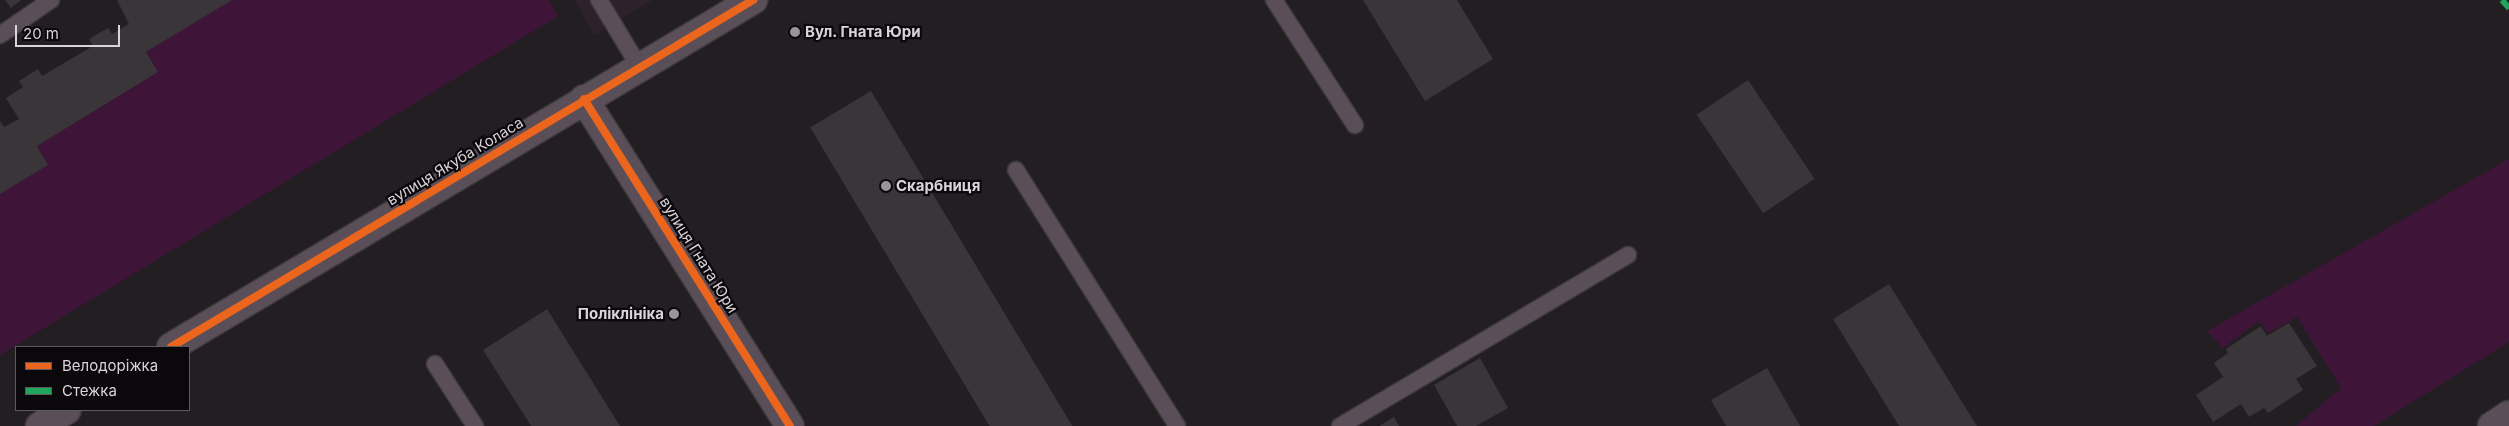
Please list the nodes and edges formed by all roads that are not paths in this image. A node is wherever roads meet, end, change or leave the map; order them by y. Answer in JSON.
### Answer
{"nodes":[{"id":1,"x":51,"y":0,"type":"edge"},
{"id":2,"x":599,"y":0,"type":"edge"},
{"id":3,"x":753,"y":0,"type":"edge"},
{"id":4,"x":1274,"y":0,"type":"edge"},
{"id":5,"x":0,"y":35,"type":"edge"},
{"id":6,"x":640,"y":68,"type":"junction"},
{"id":7,"x":584,"y":99,"type":"junction"},
{"id":8,"x":1355,"y":125,"type":"dead end"},
{"id":9,"x":1016,"y":170,"type":"dead end"},
{"id":10,"x":1628,"y":255,"type":"dead end"},
{"id":11,"x":173,"y":346,"type":"edge"},
{"id":12,"x":436,"y":364,"type":"dead end"},
{"id":13,"x":65,"y":411,"type":"edge"},
{"id":14,"x":2509,"y":415,"type":"edge"},
{"id":15,"x":40,"y":426,"type":"edge"},
{"id":16,"x":475,"y":426,"type":"edge"},
{"id":17,"x":790,"y":426,"type":"edge"},
{"id":18,"x":1177,"y":426,"type":"edge"},
{"id":19,"x":1340,"y":426,"type":"edge"},
{"id":20,"x":2492,"y":426,"type":"edge"}],
"edges":[{"from":1,"to":5,"type":"lane"},
{"from":2,"to":6,"type":"lane"},
{"from":3,"to":6,"type":"street","name":"вулиця Якуба Коласа"},
{"from":4,"to":8,"type":"lane"},
{"from":6,"to":7,"type":"street","name":"вулиця Якуба Коласа"},
{"from":7,"to":11,"type":"street","name":"вулиця Якуба Коласа"},
{"from":7,"to":17,"type":"street","name":"вулиця Гната Юри"},
{"from":9,"to":18,"type":"lane"},
{"from":10,"to":19,"type":"lane"},
{"from":12,"to":16,"type":"lane"},
{"from":13,"to":15,"type":"street"},
{"from":14,"to":20,"type":"street"}]}
